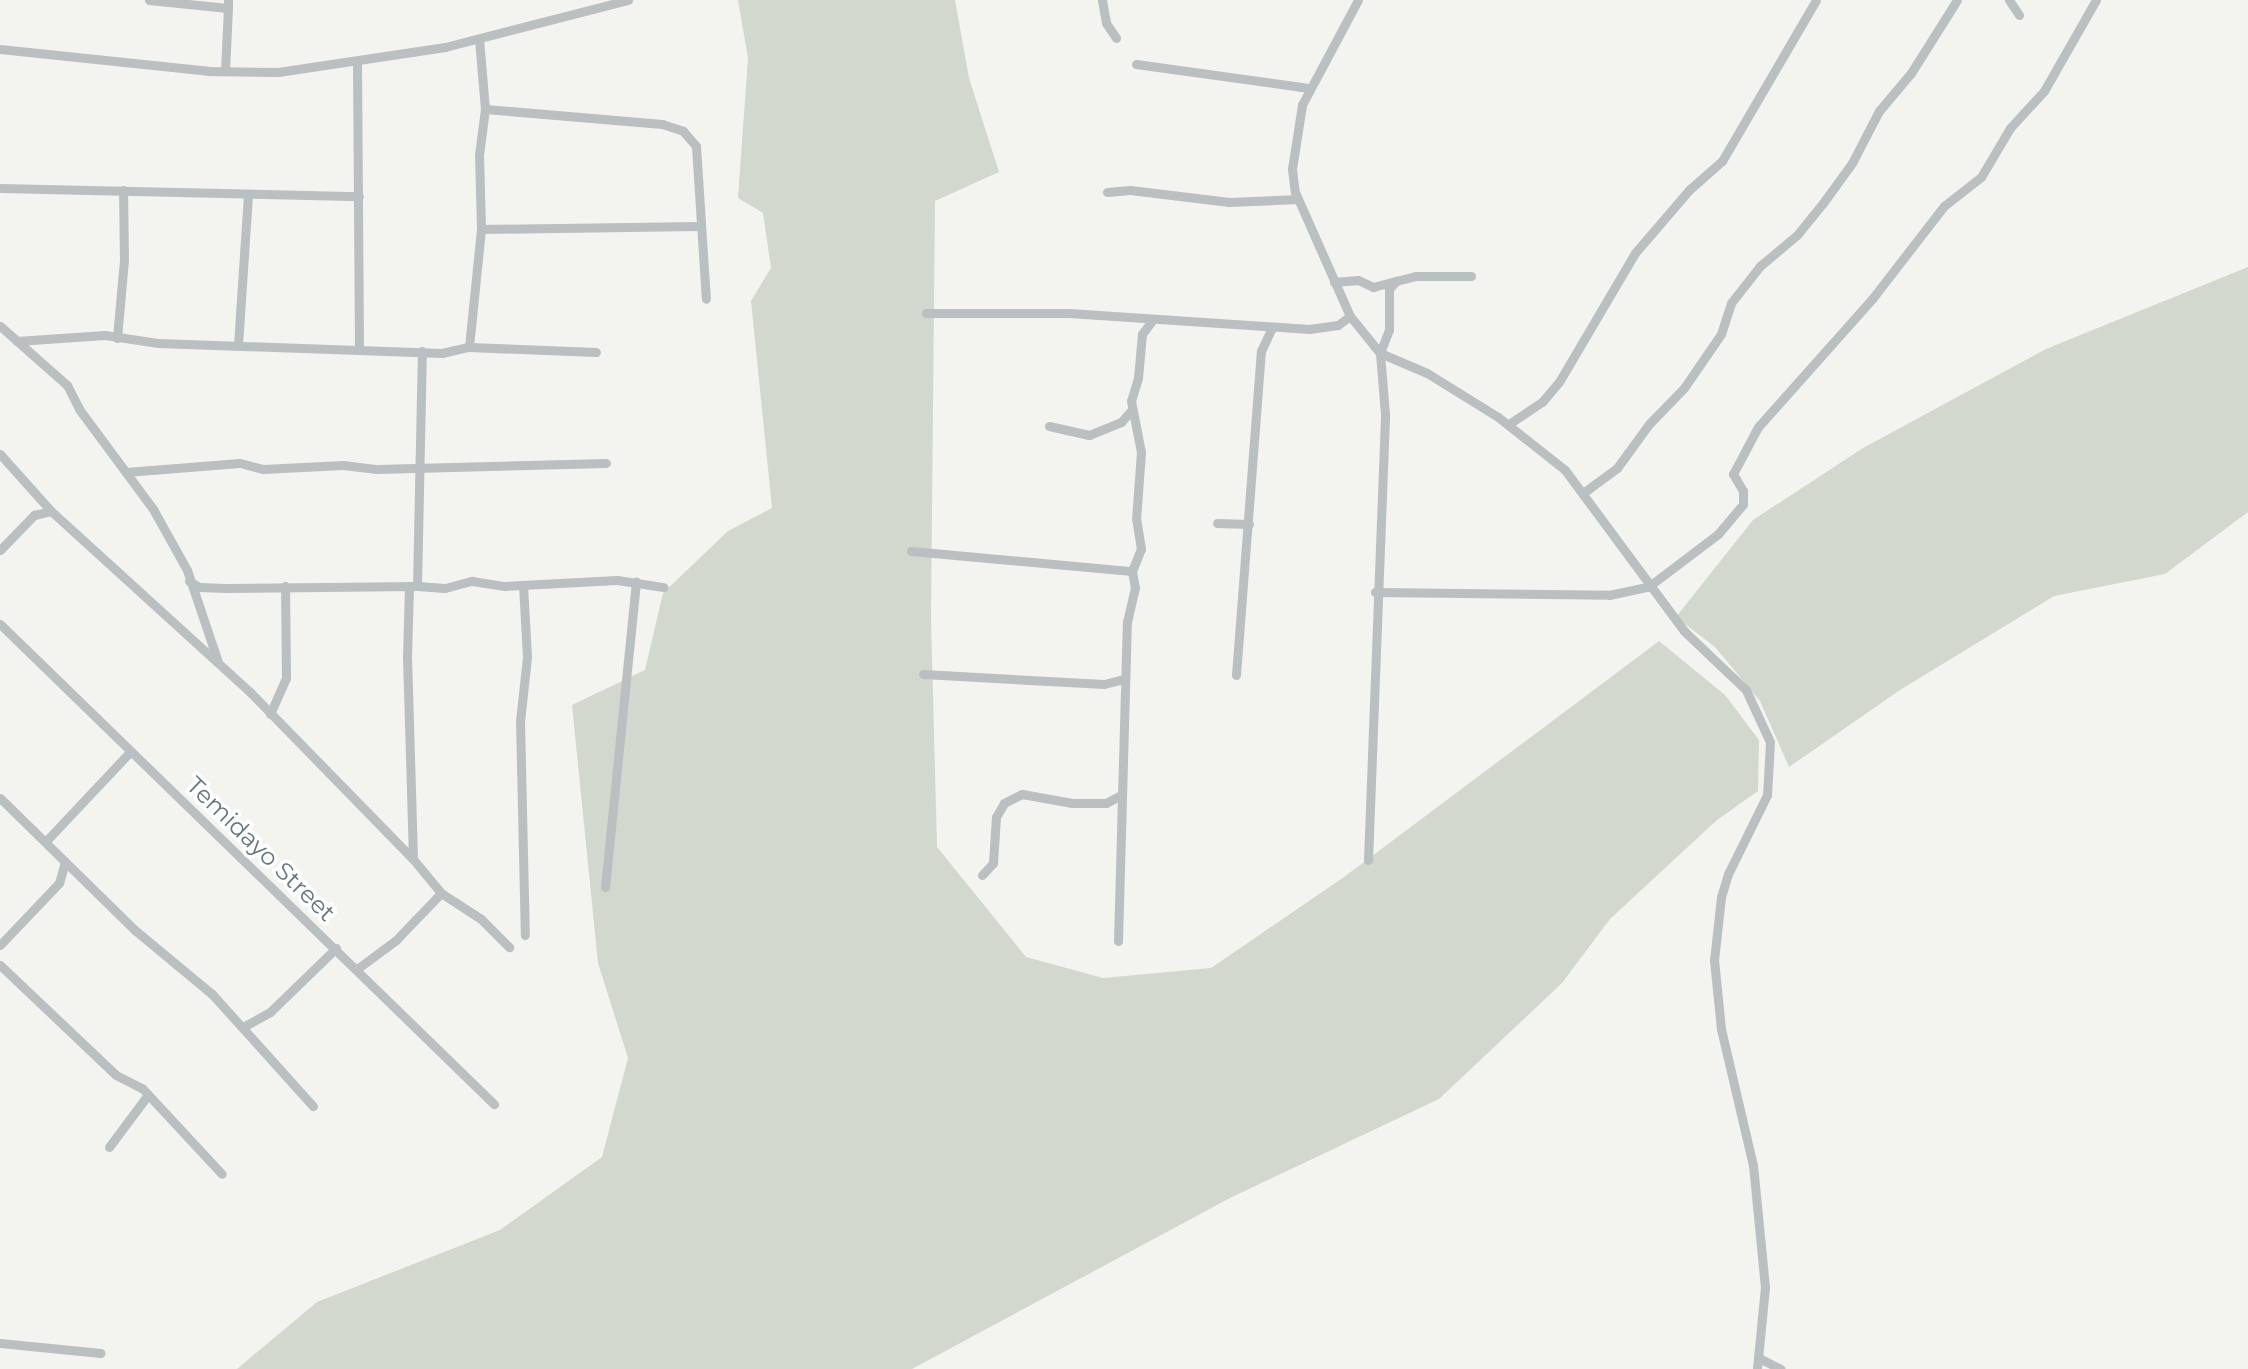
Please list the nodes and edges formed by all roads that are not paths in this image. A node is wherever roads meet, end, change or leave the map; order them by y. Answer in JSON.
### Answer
{"nodes":[{"id":1,"x":149,"y":0,"type":"edge"},
{"id":2,"x":628,"y":0,"type":"edge"},
{"id":3,"x":1102,"y":0,"type":"edge"},
{"id":4,"x":1358,"y":0,"type":"edge"},
{"id":5,"x":1816,"y":0,"type":"edge"},
{"id":6,"x":1957,"y":0,"type":"edge"},
{"id":7,"x":2009,"y":0,"type":"edge"},
{"id":8,"x":2096,"y":0,"type":"edge"},
{"id":9,"x":616,"y":1,"type":"edge"},
{"id":10,"x":228,"y":4,"type":"edge"},
{"id":11,"x":2019,"y":15,"type":"dead end"},
{"id":12,"x":1116,"y":38,"type":"dead end"},
{"id":13,"x":479,"y":39,"type":"junction"},
{"id":14,"x":0,"y":48,"type":"edge"},
{"id":15,"x":358,"y":62,"type":"junction"},
{"id":16,"x":1136,"y":64,"type":"dead end"},
{"id":17,"x":225,"y":71,"type":"junction"},
{"id":18,"x":1310,"y":88,"type":"junction"},
{"id":19,"x":485,"y":109,"type":"junction"},
{"id":20,"x":0,"y":188,"type":"edge"},
{"id":21,"x":123,"y":190,"type":"junction"},
{"id":22,"x":1107,"y":192,"type":"dead end"},
{"id":23,"x":247,"y":195,"type":"junction"},
{"id":24,"x":359,"y":196,"type":"junction"},
{"id":25,"x":1298,"y":199,"type":"junction"},
{"id":26,"x":699,"y":226,"type":"junction"},
{"id":27,"x":481,"y":229,"type":"junction"},
{"id":28,"x":1471,"y":276,"type":"dead end"},
{"id":29,"x":1396,"y":281,"type":"junction"},
{"id":30,"x":1334,"y":282,"type":"junction"},
{"id":31,"x":706,"y":299,"type":"dead end"},
{"id":32,"x":926,"y":313,"type":"dead end"},
{"id":33,"x":1350,"y":316,"type":"junction"},
{"id":34,"x":1152,"y":322,"type":"junction"},
{"id":35,"x":0,"y":327,"type":"edge"},
{"id":36,"x":1272,"y":327,"type":"junction"},
{"id":37,"x":117,"y":338,"type":"junction"},
{"id":38,"x":17,"y":341,"type":"junction"},
{"id":39,"x":238,"y":345,"type":"junction"},
{"id":40,"x":469,"y":347,"type":"junction"},
{"id":41,"x":359,"y":348,"type":"junction"},
{"id":42,"x":422,"y":351,"type":"junction"},
{"id":43,"x":596,"y":352,"type":"dead end"},
{"id":44,"x":1380,"y":354,"type":"junction"},
{"id":45,"x":1131,"y":411,"type":"junction"},
{"id":46,"x":1509,"y":424,"type":"junction"},
{"id":47,"x":1049,"y":426,"type":"dead end"},
{"id":48,"x":0,"y":454,"type":"edge"},
{"id":49,"x":606,"y":463,"type":"dead end"},
{"id":50,"x":419,"y":466,"type":"junction"},
{"id":51,"x":126,"y":472,"type":"junction"},
{"id":52,"x":1583,"y":493,"type":"junction"},
{"id":53,"x":51,"y":511,"type":"junction"},
{"id":54,"x":1217,"y":523,"type":"dead end"},
{"id":55,"x":1249,"y":524,"type":"junction"},
{"id":56,"x":0,"y":550,"type":"edge"},
{"id":57,"x":912,"y":551,"type":"dead end"},
{"id":58,"x":1132,"y":571,"type":"junction"},
{"id":59,"x":189,"y":581,"type":"junction"},
{"id":60,"x":636,"y":582,"type":"junction"},
{"id":61,"x":523,"y":585,"type":"junction"},
{"id":62,"x":285,"y":586,"type":"junction"},
{"id":63,"x":413,"y":586,"type":"junction"},
{"id":64,"x":663,"y":587,"type":"dead end"},
{"id":65,"x":1648,"y":587,"type":"junction"},
{"id":66,"x":1375,"y":592,"type":"junction"},
{"id":67,"x":0,"y":626,"type":"edge"},
{"id":68,"x":218,"y":662,"type":"junction"},
{"id":69,"x":923,"y":674,"type":"dead end"},
{"id":70,"x":1236,"y":676,"type":"dead end"},
{"id":71,"x":1124,"y":679,"type":"junction"},
{"id":72,"x":270,"y":714,"type":"junction"},
{"id":73,"x":130,"y":752,"type":"junction"},
{"id":74,"x":1121,"y":795,"type":"junction"},
{"id":75,"x":0,"y":798,"type":"edge"},
{"id":76,"x":47,"y":840,"type":"junction"},
{"id":77,"x":413,"y":859,"type":"junction"},
{"id":78,"x":1368,"y":860,"type":"dead end"},
{"id":79,"x":65,"y":862,"type":"junction"},
{"id":80,"x":982,"y":875,"type":"dead end"},
{"id":81,"x":605,"y":887,"type":"dead end"},
{"id":82,"x":441,"y":893,"type":"junction"},
{"id":83,"x":525,"y":935,"type":"dead end"},
{"id":84,"x":1118,"y":941,"type":"dead end"},
{"id":85,"x":0,"y":945,"type":"edge"},
{"id":86,"x":509,"y":947,"type":"dead end"},
{"id":87,"x":336,"y":948,"type":"junction"},
{"id":88,"x":0,"y":965,"type":"edge"},
{"id":89,"x":357,"y":969,"type":"junction"},
{"id":90,"x":243,"y":1027,"type":"junction"},
{"id":91,"x":147,"y":1096,"type":"junction"},
{"id":92,"x":494,"y":1104,"type":"dead end"},
{"id":93,"x":313,"y":1106,"type":"dead end"},
{"id":94,"x":109,"y":1147,"type":"dead end"},
{"id":95,"x":222,"y":1174,"type":"dead end"},
{"id":96,"x":0,"y":1343,"type":"edge"},
{"id":97,"x":101,"y":1353,"type":"dead end"},
{"id":98,"x":1759,"y":1364,"type":"edge"},
{"id":99,"x":1781,"y":1369,"type":"edge"}],
"edges":[{"from":1,"to":10,"type":"street"},
{"from":2,"to":9,"type":"street"},
{"from":3,"to":12,"type":"street"},
{"from":4,"to":18,"type":"street"},
{"from":5,"to":46,"type":"street"},
{"from":6,"to":52,"type":"street"},
{"from":7,"to":11,"type":"street"},
{"from":8,"to":65,"type":"street"},
{"from":9,"to":13,"type":"street"},
{"from":10,"to":17,"type":"street"},
{"from":13,"to":15,"type":"street"},
{"from":13,"to":19,"type":"street"},
{"from":14,"to":17,"type":"street"},
{"from":15,"to":17,"type":"street"},
{"from":15,"to":24,"type":"street"},
{"from":16,"to":18,"type":"street"},
{"from":18,"to":25,"type":"street"},
{"from":19,"to":26,"type":"street"},
{"from":19,"to":27,"type":"street"},
{"from":20,"to":21,"type":"street"},
{"from":21,"to":23,"type":"street"},
{"from":21,"to":37,"type":"street"},
{"from":22,"to":25,"type":"street"},
{"from":23,"to":24,"type":"street"},
{"from":23,"to":39,"type":"street"},
{"from":24,"to":41,"type":"street"},
{"from":25,"to":30,"type":"street"},
{"from":26,"to":27,"type":"street"},
{"from":26,"to":31,"type":"street"},
{"from":27,"to":40,"type":"street"},
{"from":28,"to":29,"type":"street"},
{"from":29,"to":30,"type":"street"},
{"from":29,"to":44,"type":"street"},
{"from":30,"to":33,"type":"street"},
{"from":32,"to":34,"type":"street"},
{"from":33,"to":36,"type":"street"},
{"from":33,"to":44,"type":"street"},
{"from":34,"to":36,"type":"street"},
{"from":34,"to":45,"type":"street"},
{"from":35,"to":38,"type":"street"},
{"from":36,"to":55,"type":"street"},
{"from":37,"to":38,"type":"street"},
{"from":37,"to":39,"type":"street"},
{"from":38,"to":51,"type":"street"},
{"from":39,"to":41,"type":"street"},
{"from":40,"to":42,"type":"street"},
{"from":40,"to":43,"type":"street"},
{"from":41,"to":42,"type":"street"},
{"from":42,"to":50,"type":"street"},
{"from":44,"to":46,"type":"street"},
{"from":44,"to":66,"type":"street"},
{"from":45,"to":47,"type":"street"},
{"from":45,"to":58,"type":"street"},
{"from":46,"to":52,"type":"street"},
{"from":48,"to":53,"type":"street"},
{"from":49,"to":50,"type":"street"},
{"from":50,"to":51,"type":"street"},
{"from":50,"to":63,"type":"street"},
{"from":51,"to":59,"type":"street"},
{"from":52,"to":65,"type":"street"},
{"from":53,"to":56,"type":"street"},
{"from":53,"to":68,"type":"street"},
{"from":54,"to":55,"type":"street"},
{"from":55,"to":70,"type":"street"},
{"from":57,"to":58,"type":"street"},
{"from":58,"to":71,"type":"street"},
{"from":59,"to":62,"type":"street"},
{"from":59,"to":68,"type":"street"},
{"from":60,"to":61,"type":"street"},
{"from":60,"to":64,"type":"street"},
{"from":60,"to":81,"type":"street"},
{"from":61,"to":63,"type":"street"},
{"from":61,"to":83,"type":"street"},
{"from":62,"to":63,"type":"street"},
{"from":62,"to":72,"type":"street"},
{"from":63,"to":77,"type":"street"},
{"from":65,"to":66,"type":"street"},
{"from":65,"to":98,"type":"street"},
{"from":66,"to":78,"type":"street"},
{"from":67,"to":73,"type":"street","name":"Temidayo Street"},
{"from":68,"to":72,"type":"street"},
{"from":69,"to":71,"type":"street"},
{"from":71,"to":74,"type":"street"},
{"from":72,"to":77,"type":"street"},
{"from":73,"to":76,"type":"street"},
{"from":73,"to":87,"type":"street","name":"Temidayo Street"},
{"from":74,"to":80,"type":"street"},
{"from":74,"to":84,"type":"street"},
{"from":75,"to":76,"type":"street"},
{"from":76,"to":79,"type":"street"},
{"from":77,"to":82,"type":"street"},
{"from":79,"to":85,"type":"street"},
{"from":79,"to":90,"type":"street"},
{"from":82,"to":86,"type":"street"},
{"from":82,"to":89,"type":"street"},
{"from":87,"to":89,"type":"street","name":"Temidayo Street"},
{"from":87,"to":90,"type":"street"},
{"from":88,"to":91,"type":"street"},
{"from":89,"to":92,"type":"street","name":"Temidayo Street"},
{"from":90,"to":93,"type":"street"},
{"from":91,"to":94,"type":"street"},
{"from":91,"to":95,"type":"street"},
{"from":96,"to":97,"type":"street"},
{"from":98,"to":99,"type":"street"}]}
